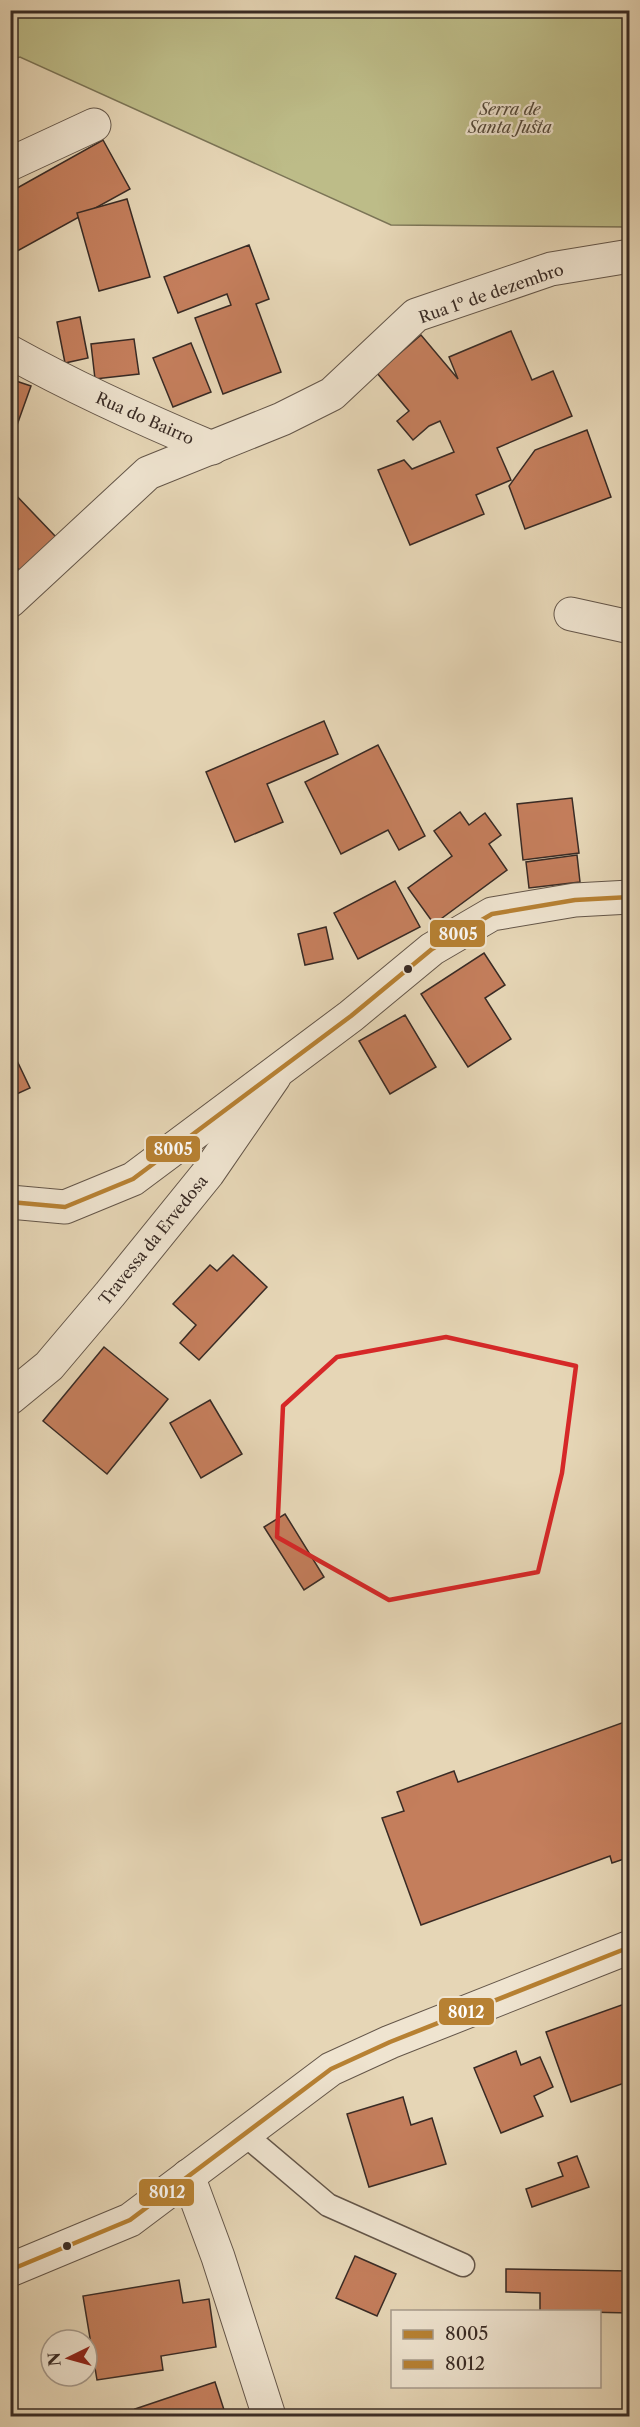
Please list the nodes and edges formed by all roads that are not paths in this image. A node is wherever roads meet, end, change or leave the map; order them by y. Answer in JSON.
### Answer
{"nodes":[{"id":1,"x":94,"y":125,"type":"dead end"},
{"id":2,"x":10,"y":164,"type":"edge"},
{"id":3,"x":630,"y":256,"type":"edge"},
{"id":4,"x":10,"y":352,"type":"edge"},
{"id":5,"x":212,"y":448,"type":"junction"},
{"id":6,"x":10,"y":601,"type":"edge"},
{"id":7,"x":571,"y":615,"type":"dead end"},
{"id":8,"x":630,"y":627,"type":"edge"},
{"id":9,"x":630,"y":897,"type":"edge"},
{"id":10,"x":280,"y":1068,"type":"junction"},
{"id":11,"x":10,"y":1202,"type":"edge"},
{"id":12,"x":10,"y":1398,"type":"edge"},
{"id":13,"x":630,"y":1947,"type":"edge"},
{"id":14,"x":244,"y":2134,"type":"junction"},
{"id":15,"x":188,"y":2176,"type":"junction"},
{"id":16,"x":463,"y":2265,"type":"dead end"},
{"id":17,"x":10,"y":2270,"type":"edge"},
{"id":18,"x":269,"y":2416,"type":"edge"}],
"edges":[{"from":1,"to":2,"type":"street"},
{"from":3,"to":5,"type":"street","name":"Rua 1º de dezembro"},
{"from":4,"to":5,"type":"street","name":"Rua do Bairro"},
{"from":5,"to":6,"type":"street","name":"Rua do Bairro"},
{"from":7,"to":8,"type":"street"},
{"from":9,"to":10,"type":"street"},
{"from":10,"to":11,"type":"street"},
{"from":10,"to":12,"type":"street","name":"Travessa da Ervedosa"},
{"from":13,"to":14,"type":"street"},
{"from":14,"to":15,"type":"street"},
{"from":14,"to":16,"type":"lane"},
{"from":15,"to":17,"type":"street"},
{"from":15,"to":18,"type":"street"}]}
